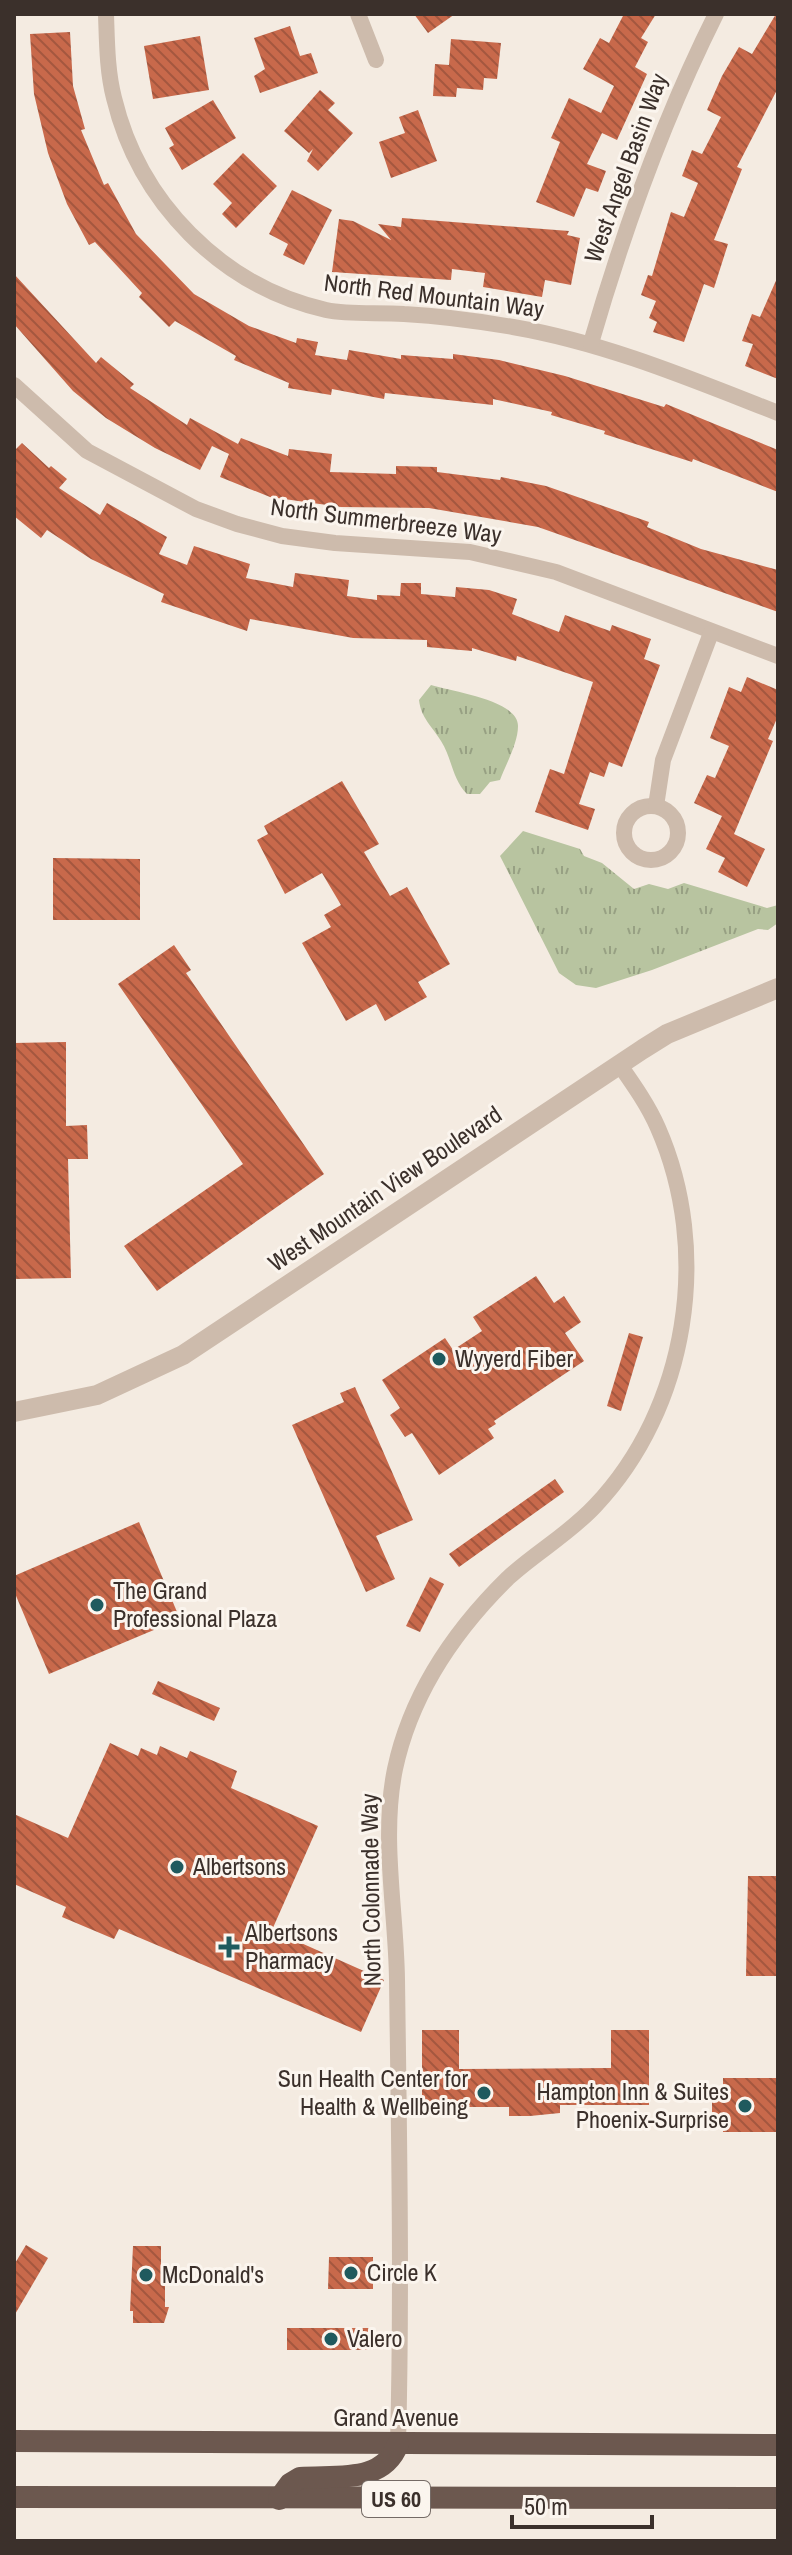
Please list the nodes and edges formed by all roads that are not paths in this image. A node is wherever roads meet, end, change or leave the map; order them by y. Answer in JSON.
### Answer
{"nodes":[{"id":1,"x":106,"y":14,"type":"edge"},
{"id":2,"x":358,"y":14,"type":"edge"},
{"id":3,"x":716,"y":14,"type":"edge"},
{"id":4,"x":376,"y":60,"type":"dead end"},
{"id":5,"x":591,"y":343,"type":"junction"},
{"id":6,"x":14,"y":385,"type":"edge"},
{"id":7,"x":778,"y":413,"type":"edge"},
{"id":8,"x":711,"y":633,"type":"junction"},
{"id":9,"x":778,"y":656,"type":"edge"},
{"id":10,"x":656,"y":806,"type":"dead end"},
{"id":11,"x":778,"y":988,"type":"edge"},
{"id":12,"x":619,"y":1064,"type":"junction"},
{"id":13,"x":14,"y":1412,"type":"edge"},
{"id":14,"x":14,"y":2441,"type":"edge"},
{"id":15,"x":398,"y":2444,"type":"junction"},
{"id":16,"x":778,"y":2445,"type":"edge"},
{"id":17,"x":14,"y":2497,"type":"edge"},
{"id":18,"x":778,"y":2498,"type":"edge"},
{"id":19,"x":279,"y":2499,"type":"junction"}],
"edges":[{"from":1,"to":5,"type":"street","name":"North Red Mountain Way"},
{"from":2,"to":4,"type":"street"},
{"from":3,"to":5,"type":"street","name":"West Angel Basin Way"},
{"from":5,"to":7,"type":"street","name":"North Red Mountain Way"},
{"from":6,"to":8,"type":"street","name":"North Summerbreeze Way"},
{"from":8,"to":9,"type":"street","name":"North Summerbreeze Way"},
{"from":8,"to":10,"type":"street"},
{"from":11,"to":12,"type":"street","name":"West Mountain View Boulevard"},
{"from":12,"to":13,"type":"street","name":"West Mountain View Boulevard"},
{"from":12,"to":15,"type":"street","name":"North Colonnade Way"},
{"from":14,"to":15,"type":"highway","name":"Grand Avenue"},
{"from":15,"to":16,"type":"highway","name":"Grand Avenue"},
{"from":15,"to":19,"type":"highway"},
{"from":17,"to":19,"type":"highway","number":"US 60"},
{"from":18,"to":19,"type":"highway","number":"US 60"}]}
